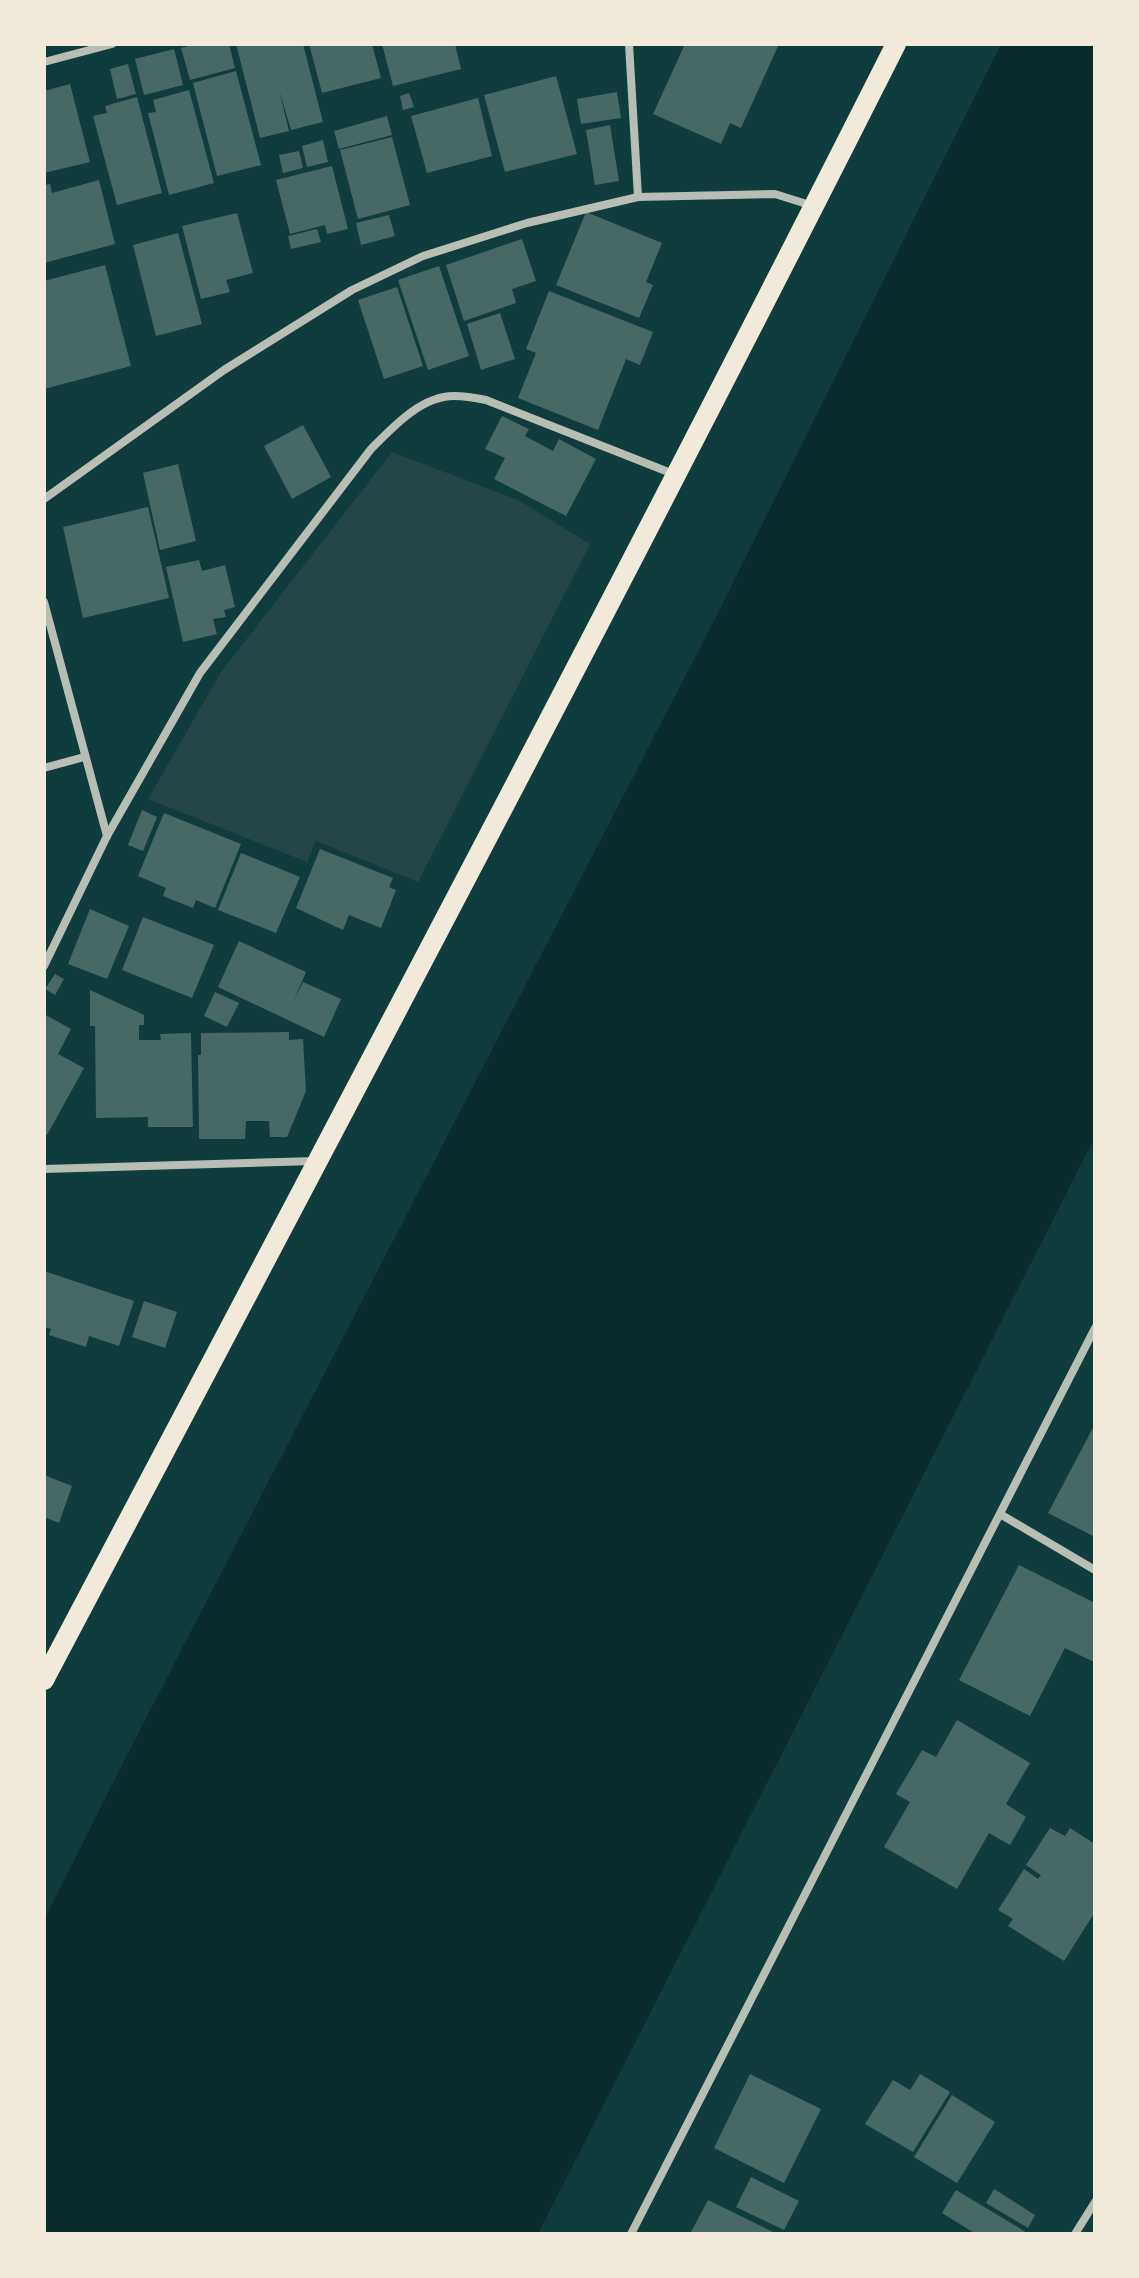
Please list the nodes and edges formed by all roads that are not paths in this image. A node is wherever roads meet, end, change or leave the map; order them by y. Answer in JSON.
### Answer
{"nodes":[{"id":1,"x":112,"y":44,"type":"edge"},
{"id":2,"x":629,"y":44,"type":"edge"},
{"id":3,"x":896,"y":44,"type":"edge"},
{"id":4,"x":44,"y":62,"type":"edge"},
{"id":5,"x":638,"y":197,"type":"junction"},
{"id":6,"x":814,"y":206,"type":"junction"},
{"id":7,"x":677,"y":476,"type":"junction"},
{"id":8,"x":44,"y":499,"type":"edge"},
{"id":9,"x":44,"y":602,"type":"edge"},
{"id":10,"x":84,"y":757,"type":"junction"},
{"id":11,"x":44,"y":768,"type":"edge"},
{"id":12,"x":107,"y":836,"type":"junction"},
{"id":13,"x":44,"y":966,"type":"edge"},
{"id":14,"x":318,"y":1161,"type":"junction"},
{"id":15,"x":44,"y":1169,"type":"edge"},
{"id":16,"x":1095,"y":1328,"type":"edge"},
{"id":17,"x":1000,"y":1514,"type":"junction"},
{"id":18,"x":1095,"y":1570,"type":"edge"},
{"id":19,"x":44,"y":1680,"type":"edge"},
{"id":20,"x":1095,"y":2202,"type":"edge"},
{"id":21,"x":631,"y":2234,"type":"edge"},
{"id":22,"x":1075,"y":2234,"type":"edge"}],
"edges":[{"from":1,"to":4,"type":"street"},
{"from":2,"to":5,"type":"street"},
{"from":3,"to":6,"type":"main road"},
{"from":5,"to":6,"type":"street"},
{"from":5,"to":8,"type":"street"},
{"from":6,"to":7,"type":"main road"},
{"from":7,"to":12,"type":"street"},
{"from":7,"to":14,"type":"main road"},
{"from":9,"to":10,"type":"street"},
{"from":10,"to":11,"type":"street"},
{"from":10,"to":12,"type":"street"},
{"from":12,"to":13,"type":"street"},
{"from":14,"to":15,"type":"street"},
{"from":14,"to":19,"type":"main road"},
{"from":16,"to":17,"type":"street"},
{"from":17,"to":18,"type":"street"},
{"from":17,"to":21,"type":"street"},
{"from":20,"to":22,"type":"street"}]}
